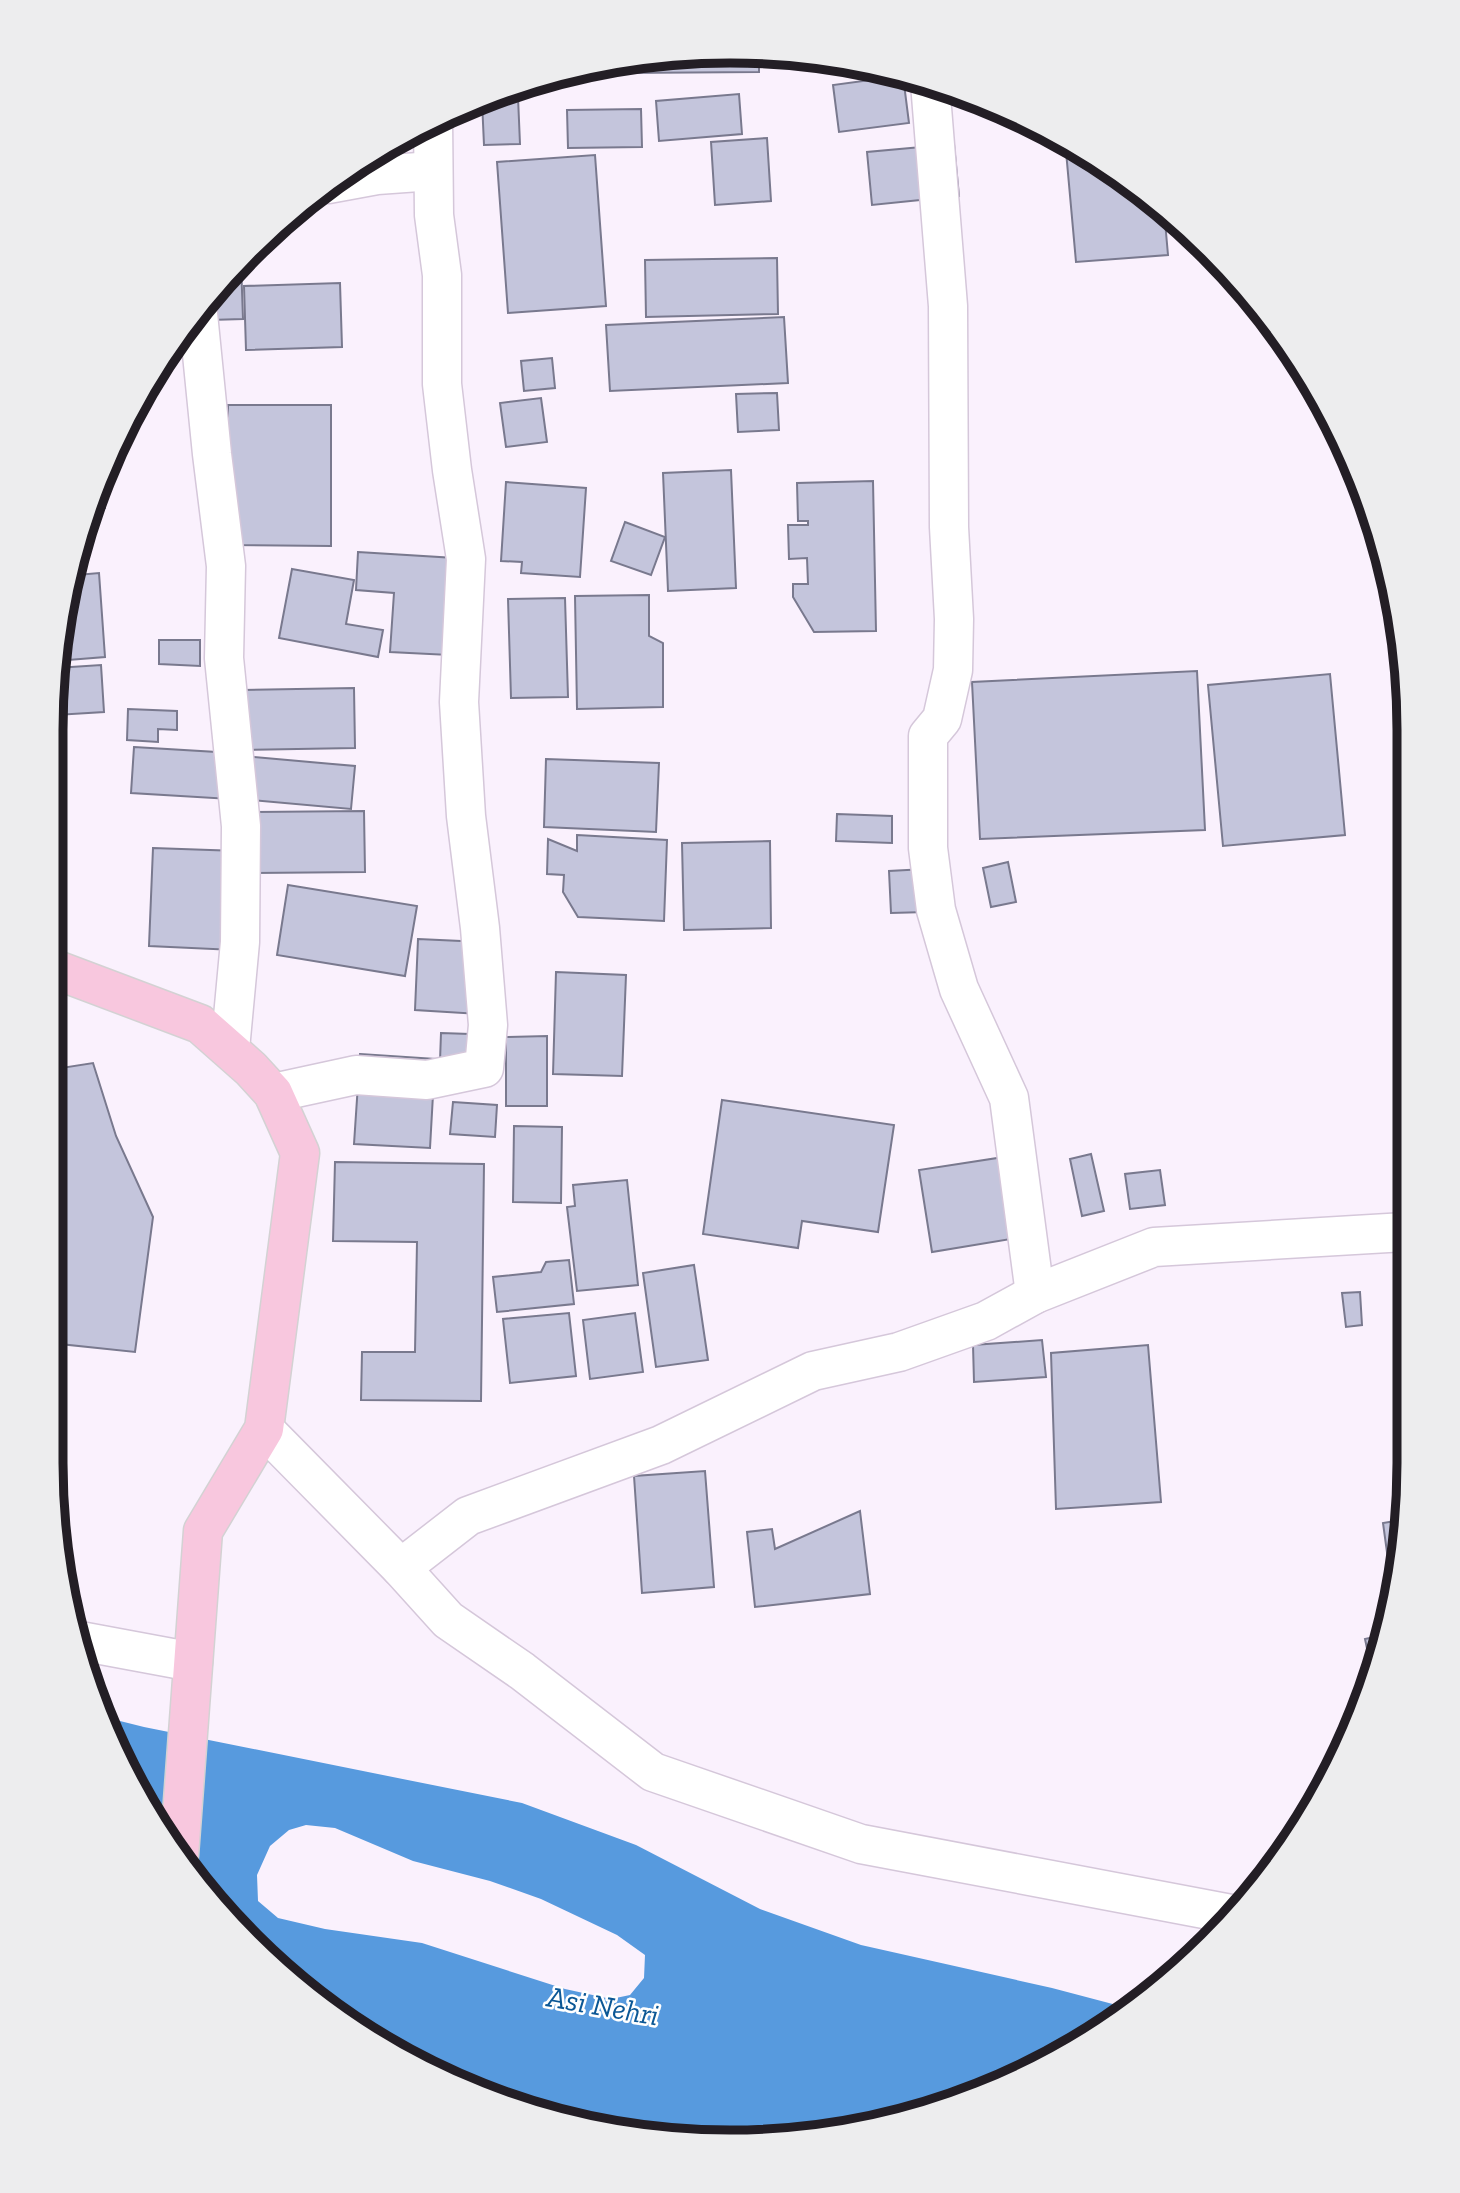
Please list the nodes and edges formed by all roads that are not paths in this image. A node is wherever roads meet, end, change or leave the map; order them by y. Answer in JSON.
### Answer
{"nodes":[{"id":1,"x":931,"y":94,"type":"edge"},
{"id":2,"x":433,"y":133,"type":"edge"},
{"id":3,"x":433,"y":171,"type":"junction"},
{"id":4,"x":353,"y":179,"type":"edge"},
{"id":5,"x":199,"y":326,"type":"edge"},
{"id":6,"x":63,"y":972,"type":"edge"},
{"id":7,"x":230,"y":1049,"type":"junction"},
{"id":8,"x":273,"y":1093,"type":"junction"},
{"id":9,"x":1397,"y":1232,"type":"edge"},
{"id":10,"x":1035,"y":1294,"type":"junction"},
{"id":11,"x":264,"y":1429,"type":"junction"},
{"id":12,"x":401,"y":1568,"type":"junction"},
{"id":13,"x":88,"y":1642,"type":"edge"},
{"id":14,"x":193,"y":1662,"type":"junction"},
{"id":15,"x":179,"y":1840,"type":"edge"},
{"id":16,"x":1222,"y":1912,"type":"edge"}],
"edges":[{"from":1,"to":10,"type":"street"},
{"from":2,"to":3,"type":"street"},
{"from":3,"to":4,"type":"street"},
{"from":3,"to":8,"type":"street"},
{"from":5,"to":7,"type":"street"},
{"from":6,"to":7,"type":"main road"},
{"from":7,"to":8,"type":"main road"},
{"from":8,"to":11,"type":"main road"},
{"from":9,"to":10,"type":"street"},
{"from":10,"to":12,"type":"street"},
{"from":11,"to":12,"type":"street"},
{"from":11,"to":14,"type":"main road"},
{"from":12,"to":16,"type":"street"},
{"from":13,"to":14,"type":"street"},
{"from":14,"to":15,"type":"main road"}]}
